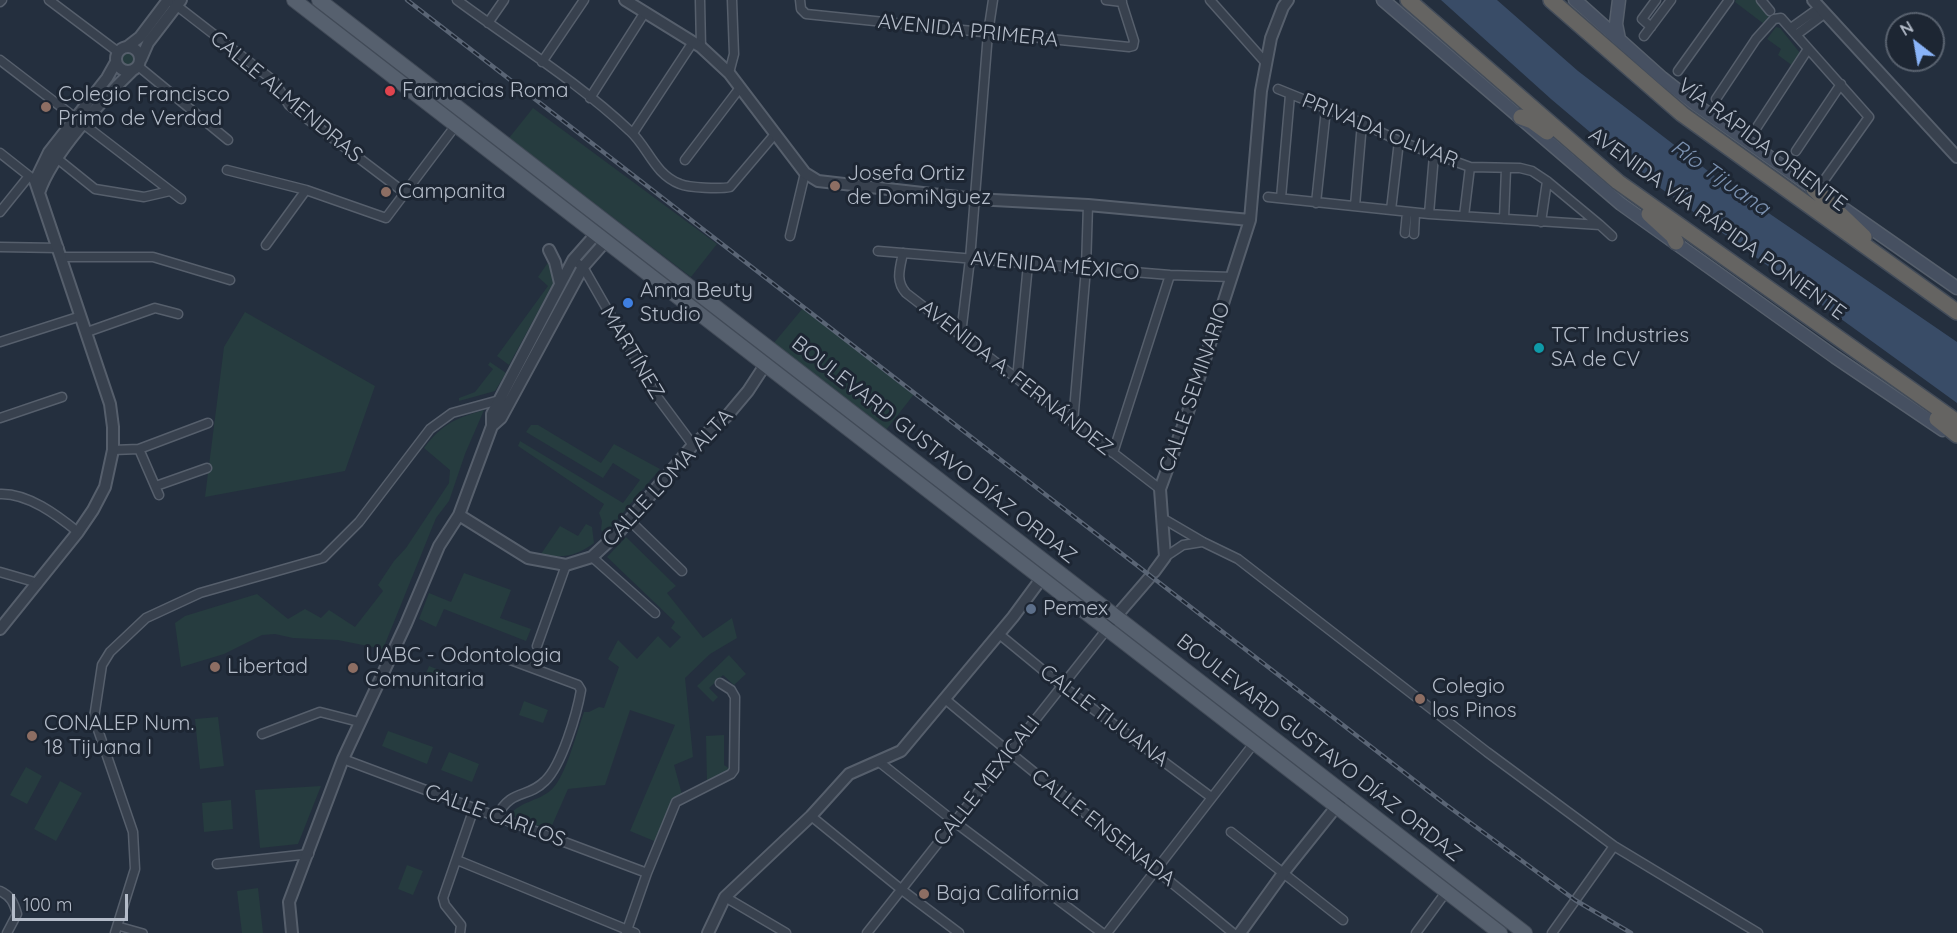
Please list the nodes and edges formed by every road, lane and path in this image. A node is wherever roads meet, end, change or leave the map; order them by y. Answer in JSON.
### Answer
{"nodes":[{"id":1,"x":49,"y":0,"type":"edge"},
{"id":2,"x":294,"y":0,"type":"edge"},
{"id":3,"x":319,"y":0,"type":"edge"},
{"id":4,"x":458,"y":0,"type":"edge"},
{"id":5,"x":504,"y":0,"type":"edge"},
{"id":6,"x":584,"y":0,"type":"edge"},
{"id":7,"x":625,"y":0,"type":"edge"},
{"id":8,"x":700,"y":0,"type":"edge"},
{"id":9,"x":732,"y":0,"type":"edge"},
{"id":10,"x":800,"y":0,"type":"edge"},
{"id":11,"x":993,"y":0,"type":"edge"},
{"id":12,"x":1106,"y":0,"type":"edge"},
{"id":13,"x":1210,"y":0,"type":"edge"},
{"id":14,"x":1288,"y":0,"type":"edge"},
{"id":15,"x":1383,"y":0,"type":"edge"},
{"id":16,"x":1408,"y":0,"type":"edge"},
{"id":17,"x":1551,"y":0,"type":"edge"},
{"id":18,"x":1575,"y":0,"type":"edge"},
{"id":19,"x":1618,"y":0,"type":"edge"},
{"id":20,"x":1656,"y":0,"type":"edge"},
{"id":21,"x":1671,"y":0,"type":"edge"},
{"id":22,"x":1729,"y":0,"type":"edge"},
{"id":23,"x":1121,"y":1,"type":"edge"},
{"id":24,"x":174,"y":2,"type":"edge"},
{"id":25,"x":1819,"y":7,"type":"edge"},
{"id":26,"x":645,"y":12,"type":"junction"},
{"id":27,"x":488,"y":23,"type":"junction"},
{"id":28,"x":1651,"y":27,"type":"junction"},
{"id":29,"x":1793,"y":31,"type":"junction"},
{"id":30,"x":988,"y":33,"type":"junction"},
{"id":31,"x":1644,"y":36,"type":"dead end"},
{"id":32,"x":1619,"y":39,"type":"junction"},
{"id":33,"x":697,"y":45,"type":"junction"},
{"id":34,"x":1808,"y":49,"type":"junction"},
{"id":35,"x":120,"y":53,"type":"junction"},
{"id":36,"x":0,"y":60,"type":"edge"},
{"id":37,"x":542,"y":62,"type":"junction"},
{"id":38,"x":1266,"y":63,"type":"junction"},
{"id":39,"x":137,"y":65,"type":"junction"},
{"id":40,"x":1678,"y":71,"type":"dead end"},
{"id":41,"x":729,"y":73,"type":"junction"},
{"id":42,"x":1841,"y":84,"type":"junction"},
{"id":43,"x":739,"y":88,"type":"junction"},
{"id":44,"x":1278,"y":89,"type":"dead end"},
{"id":45,"x":1290,"y":95,"type":"junction"},
{"id":46,"x":590,"y":98,"type":"junction"},
{"id":47,"x":1716,"y":99,"type":"dead end"},
{"id":48,"x":1326,"y":109,"type":"junction"},
{"id":49,"x":1521,"y":117,"type":"junction"},
{"id":50,"x":81,"y":121,"type":"junction"},
{"id":51,"x":1362,"y":123,"type":"junction"},
{"id":52,"x":456,"y":125,"type":"junction"},
{"id":53,"x":1757,"y":127,"type":"dead end"},
{"id":54,"x":633,"y":132,"type":"junction"},
{"id":55,"x":775,"y":134,"type":"junction"},
{"id":56,"x":228,"y":141,"type":"dead end"},
{"id":57,"x":1399,"y":141,"type":"junction"},
{"id":58,"x":1796,"y":151,"type":"dead end"},
{"id":59,"x":0,"y":153,"type":"edge"},
{"id":60,"x":1434,"y":154,"type":"junction"},
{"id":61,"x":53,"y":155,"type":"junction"},
{"id":62,"x":1957,"y":157,"type":"edge"},
{"id":63,"x":686,"y":160,"type":"dead end"},
{"id":64,"x":1592,"y":160,"type":"junction"},
{"id":65,"x":1470,"y":167,"type":"junction"},
{"id":66,"x":1506,"y":169,"type":"junction"},
{"id":67,"x":227,"y":170,"type":"dead end"},
{"id":68,"x":805,"y":173,"type":"junction"},
{"id":69,"x":1546,"y":181,"type":"junction"},
{"id":70,"x":1618,"y":182,"type":"junction"},
{"id":71,"x":36,"y":184,"type":"junction"},
{"id":72,"x":1819,"y":184,"type":"junction"},
{"id":73,"x":306,"y":190,"type":"junction"},
{"id":74,"x":170,"y":191,"type":"junction"},
{"id":75,"x":405,"y":193,"type":"junction"},
{"id":76,"x":1268,"y":197,"type":"dead end"},
{"id":77,"x":1281,"y":198,"type":"junction"},
{"id":78,"x":181,"y":199,"type":"dead end"},
{"id":79,"x":975,"y":199,"type":"junction"},
{"id":80,"x":1316,"y":203,"type":"junction"},
{"id":81,"x":1088,"y":205,"type":"junction"},
{"id":82,"x":1355,"y":206,"type":"junction"},
{"id":83,"x":1391,"y":210,"type":"junction"},
{"id":84,"x":0,"y":212,"type":"edge"},
{"id":85,"x":1411,"y":212,"type":"junction"},
{"id":86,"x":1429,"y":214,"type":"junction"},
{"id":87,"x":1464,"y":216,"type":"junction"},
{"id":88,"x":1250,"y":219,"type":"junction"},
{"id":89,"x":1504,"y":219,"type":"junction"},
{"id":90,"x":1541,"y":222,"type":"junction"},
{"id":91,"x":1600,"y":225,"type":"junction"},
{"id":92,"x":1410,"y":229,"type":"dead end"},
{"id":93,"x":790,"y":236,"type":"dead end"},
{"id":94,"x":1612,"y":236,"type":"dead end"},
{"id":95,"x":601,"y":238,"type":"junction"},
{"id":96,"x":1676,"y":242,"type":"junction"},
{"id":97,"x":266,"y":245,"type":"dead end"},
{"id":98,"x":0,"y":247,"type":"edge"},
{"id":99,"x":549,"y":250,"type":"dead end"},
{"id":100,"x":878,"y":251,"type":"dead end"},
{"id":101,"x":60,"y":253,"type":"junction"},
{"id":102,"x":903,"y":253,"type":"junction"},
{"id":103,"x":970,"y":259,"type":"junction"},
{"id":104,"x":573,"y":260,"type":"junction"},
{"id":105,"x":1028,"y":264,"type":"junction"},
{"id":106,"x":583,"y":267,"type":"junction"},
{"id":107,"x":1086,"y":268,"type":"junction"},
{"id":108,"x":1170,"y":275,"type":"junction"},
{"id":109,"x":1902,"y":275,"type":"junction"},
{"id":110,"x":1232,"y":277,"type":"junction"},
{"id":111,"x":230,"y":280,"type":"dead end"},
{"id":112,"x":560,"y":283,"type":"junction"},
{"id":113,"x":1957,"y":288,"type":"edge"},
{"id":114,"x":1957,"y":312,"type":"edge"},
{"id":115,"x":178,"y":314,"type":"dead end"},
{"id":116,"x":81,"y":316,"type":"junction"},
{"id":117,"x":87,"y":332,"type":"junction"},
{"id":118,"x":961,"y":334,"type":"junction"},
{"id":119,"x":0,"y":342,"type":"edge"},
{"id":120,"x":765,"y":365,"type":"junction"},
{"id":121,"x":1017,"y":379,"type":"junction"},
{"id":122,"x":1896,"y":380,"type":"junction"},
{"id":123,"x":512,"y":396,"type":"junction"},
{"id":124,"x":62,"y":397,"type":"dead end"},
{"id":125,"x":498,"y":400,"type":"junction"},
{"id":126,"x":0,"y":418,"type":"edge"},
{"id":127,"x":1957,"y":422,"type":"edge"},
{"id":128,"x":208,"y":423,"type":"dead end"},
{"id":129,"x":1073,"y":423,"type":"junction"},
{"id":130,"x":492,"y":426,"type":"junction"},
{"id":131,"x":872,"y":428,"type":"junction"},
{"id":132,"x":1957,"y":437,"type":"edge"},
{"id":133,"x":862,"y":440,"type":"junction"},
{"id":134,"x":693,"y":445,"type":"junction"},
{"id":135,"x":139,"y":449,"type":"junction"},
{"id":136,"x":113,"y":450,"type":"junction"},
{"id":137,"x":1113,"y":453,"type":"junction"},
{"id":138,"x":207,"y":468,"type":"dead end"},
{"id":139,"x":1160,"y":489,"type":"junction"},
{"id":140,"x":0,"y":494,"type":"edge"},
{"id":141,"x":459,"y":515,"type":"junction"},
{"id":142,"x":1162,"y":518,"type":"junction"},
{"id":143,"x":629,"y":520,"type":"junction"},
{"id":144,"x":78,"y":532,"type":"junction"},
{"id":145,"x":1203,"y":542,"type":"junction"},
{"id":146,"x":592,"y":557,"type":"junction"},
{"id":147,"x":1165,"y":557,"type":"junction"},
{"id":148,"x":566,"y":565,"type":"junction"},
{"id":149,"x":682,"y":571,"type":"dead end"},
{"id":150,"x":0,"y":572,"type":"edge"},
{"id":151,"x":1041,"y":579,"type":"junction"},
{"id":152,"x":38,"y":583,"type":"junction"},
{"id":153,"x":655,"y":613,"type":"dead end"},
{"id":154,"x":1116,"y":617,"type":"junction"},
{"id":155,"x":0,"y":629,"type":"edge"},
{"id":156,"x":1107,"y":629,"type":"junction"},
{"id":157,"x":999,"y":634,"type":"junction"},
{"id":158,"x":537,"y":646,"type":"dead end"},
{"id":159,"x":508,"y":659,"type":"dead end"},
{"id":160,"x":720,"y":683,"type":"dead end"},
{"id":161,"x":1061,"y":685,"type":"junction"},
{"id":162,"x":945,"y":699,"type":"junction"},
{"id":163,"x":358,"y":723,"type":"junction"},
{"id":164,"x":262,"y":734,"type":"dead end"},
{"id":165,"x":1256,"y":742,"type":"junction"},
{"id":166,"x":1008,"y":752,"type":"junction"},
{"id":167,"x":343,"y":759,"type":"junction"},
{"id":168,"x":878,"y":761,"type":"junction"},
{"id":169,"x":1346,"y":794,"type":"junction"},
{"id":170,"x":1211,"y":797,"type":"junction"},
{"id":171,"x":1336,"y":806,"type":"junction"},
{"id":172,"x":474,"y":808,"type":"junction"},
{"id":173,"x":497,"y":816,"type":"junction"},
{"id":174,"x":811,"y":816,"type":"junction"},
{"id":175,"x":956,"y":823,"type":"junction"},
{"id":176,"x":1231,"y":832,"type":"dead end"},
{"id":177,"x":1614,"y":846,"type":"junction"},
{"id":178,"x":309,"y":854,"type":"junction"},
{"id":179,"x":457,"y":860,"type":"junction"},
{"id":180,"x":217,"y":864,"type":"dead end"},
{"id":181,"x":1156,"y":869,"type":"junction"},
{"id":182,"x":1284,"y":872,"type":"junction"},
{"id":183,"x":647,"y":873,"type":"junction"},
{"id":184,"x":902,"y":890,"type":"junction"},
{"id":185,"x":0,"y":891,"type":"edge"},
{"id":186,"x":1446,"y":892,"type":"junction"},
{"id":187,"x":725,"y":897,"type":"junction"},
{"id":188,"x":1343,"y":920,"type":"dead end"},
{"id":189,"x":118,"y":925,"type":"edge"},
{"id":190,"x":1503,"y":929,"type":"edge"},
{"id":191,"x":629,"y":932,"type":"edge"},
{"id":192,"x":7,"y":933,"type":"edge"},
{"id":193,"x":143,"y":933,"type":"edge"},
{"id":194,"x":291,"y":933,"type":"edge"},
{"id":195,"x":460,"y":933,"type":"edge"},
{"id":196,"x":708,"y":933,"type":"edge"},
{"id":197,"x":784,"y":933,"type":"edge"},
{"id":198,"x":867,"y":933,"type":"edge"},
{"id":199,"x":959,"y":933,"type":"edge"},
{"id":200,"x":1102,"y":933,"type":"edge"},
{"id":201,"x":1107,"y":933,"type":"edge"},
{"id":202,"x":1233,"y":933,"type":"edge"},
{"id":203,"x":1240,"y":933,"type":"edge"},
{"id":204,"x":1416,"y":933,"type":"edge"},
{"id":205,"x":1525,"y":933,"type":"edge"},
{"id":206,"x":1552,"y":933,"type":"edge"},
{"id":207,"x":1758,"y":933,"type":"edge"}],
"edges":[{"from":1,"to":35,"type":"street"},
{"from":2,"to":52,"type":"main road","name":"BOULEVARD GUSTAVO DÍAZ ORDAZ"},
{"from":3,"to":131,"type":"main road","name":"BOULEVARD GUSTAVO DÍAZ ORDAZ"},
{"from":4,"to":27,"type":"street"},
{"from":5,"to":27,"type":"street"},
{"from":6,"to":37,"type":"street"},
{"from":7,"to":26,"type":"street"},
{"from":8,"to":33,"type":"street"},
{"from":9,"to":41,"type":"street"},
{"from":10,"to":30,"type":"street","name":"AVENIDA PRIMERA"},
{"from":11,"to":30,"type":"street"},
{"from":12,"to":23,"type":"street"},
{"from":13,"to":38,"type":"street"},
{"from":14,"to":38,"type":"street","name":"CALLE SEMINARIO"},
{"from":15,"to":49,"type":"main road"},
{"from":16,"to":64,"type":"highway","name":"AVENIDA VÍA RÁPIDA PONIENTE"},
{"from":17,"to":109,"type":"highway","name":"VÍA RÁPIDA ORIENTE"},
{"from":18,"to":32,"type":"main road"},
{"from":19,"to":32,"type":"main road"},
{"from":20,"to":28,"type":"street"},
{"from":21,"to":28,"type":"street"},
{"from":22,"to":40,"type":"street"},
{"from":23,"to":30,"type":"street","name":"AVENIDA PRIMERA"},
{"from":24,"to":35,"type":"street"},
{"from":24,"to":39,"type":"street"},
{"from":24,"to":75,"type":"street","name":"CALLE ALMENDRAS"},
{"from":25,"to":29,"type":"street"},
{"from":25,"to":62,"type":"street"},
{"from":26,"to":33,"type":"street"},
{"from":26,"to":46,"type":"street"},
{"from":27,"to":37,"type":"street"},
{"from":28,"to":31,"type":"street"},
{"from":29,"to":34,"type":"street"},
{"from":29,"to":47,"type":"street"},
{"from":30,"to":79,"type":"street"},
{"from":32,"to":72,"type":"main road"},
{"from":33,"to":41,"type":"street"},
{"from":33,"to":54,"type":"street"},
{"from":34,"to":42,"type":"street"},
{"from":34,"to":53,"type":"street"},
{"from":35,"to":39,"type":"street"},
{"from":35,"to":39,"type":"street"},
{"from":35,"to":50,"type":"street"},
{"from":36,"to":50,"type":"street"},
{"from":37,"to":46,"type":"street"},
{"from":38,"to":88,"type":"street","name":"CALLE SEMINARIO"},
{"from":39,"to":50,"type":"street"},
{"from":39,"to":56,"type":"street"},
{"from":41,"to":43,"type":"street"},
{"from":42,"to":58,"type":"street"},
{"from":42,"to":72,"type":"street"},
{"from":43,"to":55,"type":"street"},
{"from":43,"to":63,"type":"street"},
{"from":44,"to":45,"type":"street","name":"PRIVADA OLIVAR"},
{"from":45,"to":48,"type":"street","name":"PRIVADA OLIVAR"},
{"from":45,"to":77,"type":"street","name":"PRIVADA OLIVAR"},
{"from":46,"to":54,"type":"street"},
{"from":48,"to":51,"type":"street","name":"PRIVADA OLIVAR"},
{"from":48,"to":80,"type":"street"},
{"from":49,"to":64,"type":"highway"},
{"from":49,"to":96,"type":"main road"},
{"from":50,"to":61,"type":"street"},
{"from":50,"to":74,"type":"street"},
{"from":51,"to":57,"type":"street","name":"PRIVADA OLIVAR"},
{"from":51,"to":82,"type":"street"},
{"from":52,"to":75,"type":"street"},
{"from":52,"to":95,"type":"main road","name":"BOULEVARD GUSTAVO DÍAZ ORDAZ"},
{"from":54,"to":55,"type":"street"},
{"from":55,"to":68,"type":"street"},
{"from":57,"to":60,"type":"street","name":"PRIVADA OLIVAR"},
{"from":57,"to":83,"type":"street"},
{"from":59,"to":71,"type":"street"},
{"from":60,"to":65,"type":"street","name":"PRIVADA OLIVAR"},
{"from":60,"to":86,"type":"street"},
{"from":61,"to":71,"type":"street"},
{"from":61,"to":74,"type":"street"},
{"from":64,"to":70,"type":"highway","name":"AVENIDA VÍA RÁPIDA PONIENTE"},
{"from":65,"to":66,"type":"street","name":"PRIVADA OLIVAR"},
{"from":65,"to":87,"type":"street"},
{"from":66,"to":69,"type":"street","name":"PRIVADA OLIVAR"},
{"from":66,"to":89,"type":"street"},
{"from":67,"to":73,"type":"street"},
{"from":68,"to":79,"type":"street"},
{"from":68,"to":93,"type":"street"},
{"from":69,"to":90,"type":"street"},
{"from":69,"to":91,"type":"street","name":"PRIVADA OLIVAR"},
{"from":70,"to":96,"type":"highway"},
{"from":70,"to":122,"type":"highway","name":"AVENIDA VÍA RÁPIDA PONIENTE"},
{"from":71,"to":84,"type":"street"},
{"from":71,"to":101,"type":"street"},
{"from":72,"to":109,"type":"highway"},
{"from":72,"to":113,"type":"main road"},
{"from":73,"to":75,"type":"street"},
{"from":73,"to":97,"type":"street"},
{"from":74,"to":78,"type":"street"},
{"from":76,"to":77,"type":"street"},
{"from":77,"to":80,"type":"street"},
{"from":79,"to":81,"type":"street"},
{"from":79,"to":103,"type":"street"},
{"from":80,"to":82,"type":"street"},
{"from":81,"to":88,"type":"street"},
{"from":81,"to":107,"type":"street"},
{"from":82,"to":83,"type":"street"},
{"from":83,"to":85,"type":"street"},
{"from":85,"to":86,"type":"street"},
{"from":85,"to":92,"type":"street"},
{"from":86,"to":87,"type":"street"},
{"from":87,"to":89,"type":"street"},
{"from":88,"to":110,"type":"street","name":"CALLE SEMINARIO"},
{"from":89,"to":90,"type":"street"},
{"from":90,"to":91,"type":"street"},
{"from":91,"to":94,"type":"street","name":"PRIVADA OLIVAR"},
{"from":95,"to":104,"type":"street"},
{"from":95,"to":106,"type":"street"},
{"from":95,"to":120,"type":"main road","name":"BOULEVARD GUSTAVO DÍAZ ORDAZ"},
{"from":96,"to":132,"type":"main road"},
{"from":98,"to":101,"type":"street"},
{"from":99,"to":112,"type":"street"},
{"from":100,"to":102,"type":"street","name":"AVENIDA MÉXICO"},
{"from":101,"to":111,"type":"street"},
{"from":101,"to":116,"type":"street"},
{"from":102,"to":103,"type":"street","name":"AVENIDA MÉXICO"},
{"from":102,"to":118,"type":"street","name":"AVENIDA A. FERNÁNDEZ"},
{"from":103,"to":105,"type":"street","name":"AVENIDA MÉXICO"},
{"from":103,"to":118,"type":"street"},
{"from":104,"to":106,"type":"street","name":"MARTÍNEZ"},
{"from":104,"to":112,"type":"street"},
{"from":105,"to":107,"type":"street","name":"AVENIDA MÉXICO"},
{"from":105,"to":121,"type":"street"},
{"from":106,"to":123,"type":"street"},
{"from":106,"to":134,"type":"street","name":"MARTÍNEZ"},
{"from":107,"to":108,"type":"street","name":"AVENIDA MÉXICO"},
{"from":107,"to":129,"type":"street"},
{"from":108,"to":110,"type":"street","name":"AVENIDA MÉXICO"},
{"from":108,"to":137,"type":"street"},
{"from":109,"to":114,"type":"highway","name":"VÍA RÁPIDA ORIENTE"},
{"from":110,"to":139,"type":"street","name":"CALLE SEMINARIO"},
{"from":112,"to":125,"type":"street"},
{"from":115,"to":117,"type":"street"},
{"from":116,"to":117,"type":"street"},
{"from":116,"to":119,"type":"street"},
{"from":117,"to":136,"type":"street"},
{"from":118,"to":121,"type":"street","name":"AVENIDA A. FERNÁNDEZ"},
{"from":120,"to":133,"type":"main road","name":"BOULEVARD GUSTAVO DÍAZ ORDAZ"},
{"from":120,"to":134,"type":"street","name":"CALLE LOMA ALTA"},
{"from":121,"to":129,"type":"street","name":"AVENIDA A. FERNÁNDEZ"},
{"from":122,"to":127,"type":"highway","name":"AVENIDA VÍA RÁPIDA PONIENTE"},
{"from":122,"to":132,"type":"highway"},
{"from":123,"to":125,"type":"street"},
{"from":123,"to":130,"type":"street"},
{"from":124,"to":126,"type":"street"},
{"from":125,"to":130,"type":"street"},
{"from":125,"to":189,"type":"street"},
{"from":128,"to":135,"type":"street"},
{"from":129,"to":137,"type":"street","name":"AVENIDA A. FERNÁNDEZ"},
{"from":130,"to":141,"type":"street"},
{"from":131,"to":133,"type":"main road"},
{"from":131,"to":154,"type":"main road","name":"BOULEVARD GUSTAVO DÍAZ ORDAZ"},
{"from":133,"to":151,"type":"main road","name":"BOULEVARD GUSTAVO DÍAZ ORDAZ"},
{"from":134,"to":143,"type":"street","name":"CALLE LOMA ALTA"},
{"from":135,"to":136,"type":"street"},
{"from":135,"to":138,"type":"street"},
{"from":136,"to":144,"type":"street"},
{"from":137,"to":139,"type":"street","name":"AVENIDA A. FERNÁNDEZ"},
{"from":139,"to":142,"type":"street","name":"CALLE SEMINARIO"},
{"from":140,"to":144,"type":"street"},
{"from":141,"to":148,"type":"street","name":"CALLE LOMA ALTA"},
{"from":141,"to":163,"type":"street"},
{"from":142,"to":145,"type":"street"},
{"from":142,"to":147,"type":"street","name":"CALLE SEMINARIO"},
{"from":143,"to":146,"type":"street","name":"CALLE LOMA ALTA"},
{"from":143,"to":149,"type":"street"},
{"from":144,"to":152,"type":"street"},
{"from":145,"to":147,"type":"street"},
{"from":145,"to":177,"type":"street"},
{"from":146,"to":148,"type":"street","name":"CALLE LOMA ALTA"},
{"from":146,"to":153,"type":"street"},
{"from":147,"to":154,"type":"street"},
{"from":148,"to":158,"type":"street"},
{"from":150,"to":152,"type":"street"},
{"from":151,"to":156,"type":"main road","name":"BOULEVARD GUSTAVO DÍAZ ORDAZ"},
{"from":151,"to":157,"type":"street"},
{"from":152,"to":155,"type":"street"},
{"from":154,"to":156,"type":"street"},
{"from":154,"to":169,"type":"main road","name":"BOULEVARD GUSTAVO DÍAZ ORDAZ"},
{"from":156,"to":161,"type":"street","name":"CALLE MEXICALI"},
{"from":156,"to":165,"type":"main road","name":"BOULEVARD GUSTAVO DÍAZ ORDAZ"},
{"from":157,"to":161,"type":"street","name":"CALLE TIJUANA"},
{"from":157,"to":162,"type":"street"},
{"from":159,"to":173,"type":"street"},
{"from":160,"to":183,"type":"street"},
{"from":161,"to":166,"type":"street","name":"CALLE MEXICALI"},
{"from":161,"to":170,"type":"street","name":"CALLE TIJUANA"},
{"from":162,"to":166,"type":"street","name":"CALLE ENSENADA"},
{"from":162,"to":168,"type":"street"},
{"from":163,"to":164,"type":"street"},
{"from":163,"to":167,"type":"street"},
{"from":165,"to":170,"type":"street"},
{"from":165,"to":171,"type":"main road","name":"BOULEVARD GUSTAVO DÍAZ ORDAZ"},
{"from":166,"to":175,"type":"street","name":"CALLE MEXICALI"},
{"from":166,"to":181,"type":"street","name":"CALLE ENSENADA"},
{"from":167,"to":172,"type":"street","name":"CALLE CARLOS"},
{"from":167,"to":178,"type":"street"},
{"from":168,"to":174,"type":"street"},
{"from":168,"to":175,"type":"street"},
{"from":169,"to":171,"type":"street"},
{"from":169,"to":190,"type":"main road","name":"BOULEVARD GUSTAVO DÍAZ ORDAZ"},
{"from":170,"to":181,"type":"street"},
{"from":171,"to":182,"type":"street"},
{"from":171,"to":186,"type":"main road","name":"BOULEVARD GUSTAVO DÍAZ ORDAZ"},
{"from":172,"to":173,"type":"street","name":"CALLE CARLOS"},
{"from":172,"to":179,"type":"street"},
{"from":173,"to":183,"type":"street","name":"CALLE CARLOS"},
{"from":174,"to":184,"type":"street"},
{"from":174,"to":187,"type":"street"},
{"from":175,"to":184,"type":"street","name":"CALLE MEXICALI"},
{"from":175,"to":200,"type":"street"},
{"from":176,"to":182,"type":"street"},
{"from":177,"to":206,"type":"street"},
{"from":177,"to":207,"type":"street"},
{"from":178,"to":180,"type":"street"},
{"from":178,"to":194,"type":"street"},
{"from":179,"to":191,"type":"street"},
{"from":179,"to":195,"type":"street"},
{"from":181,"to":201,"type":"street"},
{"from":181,"to":202,"type":"street","name":"CALLE ENSENADA"},
{"from":182,"to":188,"type":"street"},
{"from":182,"to":203,"type":"street"},
{"from":183,"to":191,"type":"street"},
{"from":184,"to":198,"type":"street","name":"CALLE MEXICALI"},
{"from":184,"to":199,"type":"street"},
{"from":185,"to":192,"type":"street"},
{"from":186,"to":190,"type":"main road","name":"BOULEVARD GUSTAVO DÍAZ ORDAZ"},
{"from":186,"to":204,"type":"street"},
{"from":187,"to":196,"type":"street"},
{"from":187,"to":197,"type":"street"},
{"from":189,"to":193,"type":"street"},
{"from":190,"to":205,"type":"main road","name":"BOULEVARD GUSTAVO DÍAZ ORDAZ"}]}
